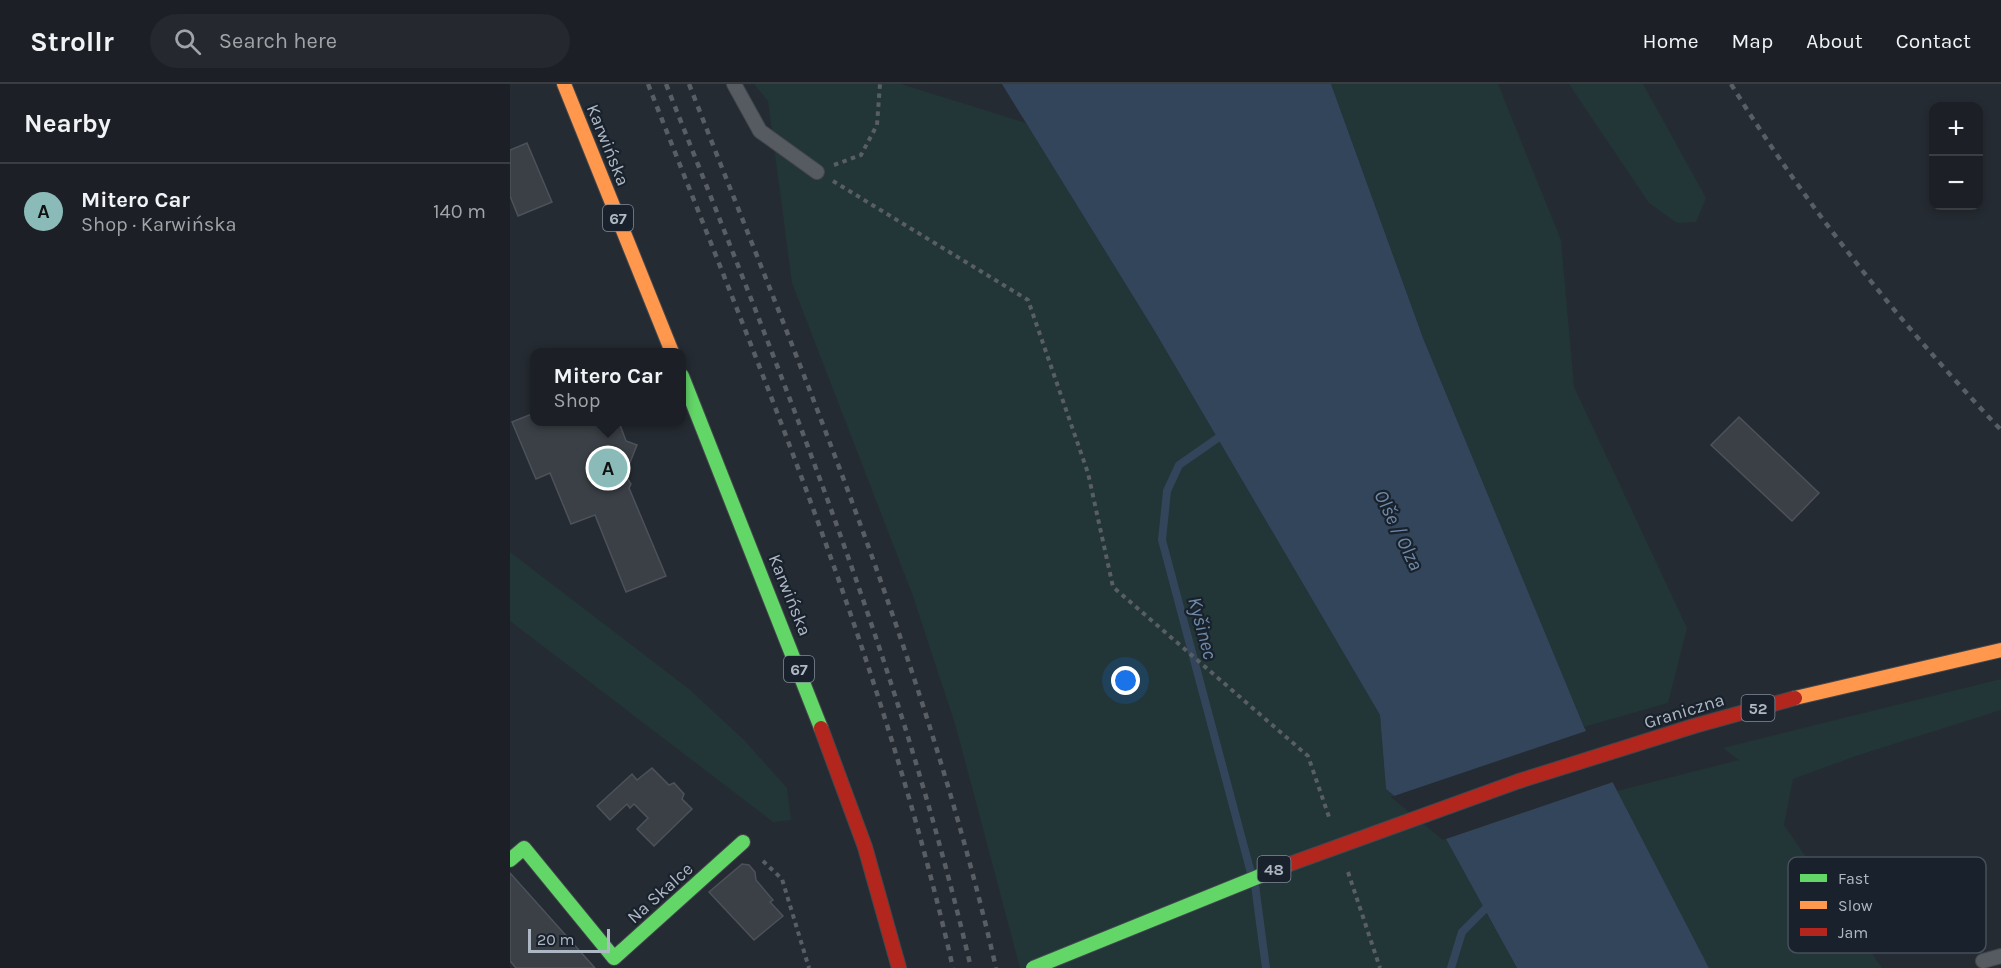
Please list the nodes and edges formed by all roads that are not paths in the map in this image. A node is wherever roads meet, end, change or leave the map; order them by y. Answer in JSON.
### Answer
{"nodes":[{"id":1,"x":564,"y":84,"type":"edge"},
{"id":2,"x":734,"y":84,"type":"edge"},
{"id":3,"x":817,"y":172,"type":"road end"},
{"id":4,"x":670,"y":348,"type":"edge"},
{"id":5,"x":686,"y":388,"type":"edge"},
{"id":6,"x":2001,"y":650,"type":"edge"},
{"id":7,"x":1519,"y":781,"type":"joint"},
{"id":8,"x":743,"y":842,"type":"road end"},
{"id":9,"x":510,"y":860,"type":"edge"},
{"id":10,"x":2001,"y":956,"type":"edge"},
{"id":11,"x":1983,"y":962,"type":"dead end"},
{"id":12,"x":899,"y":968,"type":"edge"},
{"id":13,"x":1033,"y":968,"type":"edge"}],
"edges":[{"from":1,"to":4,"type":"main road","name":"Karwińska","number":"67"},
{"from":2,"to":3,"type":"lane"},
{"from":5,"to":12,"type":"main road","name":"Karwińska","number":"67"},
{"from":6,"to":7,"type":"main road","name":"Graniczna","number":"52"},
{"from":7,"to":13,"type":"main road","number":"48","bridge":true},
{"from":8,"to":9,"type":"main road","name":"Na Skalce"},
{"from":10,"to":11,"type":"lane"}]}
